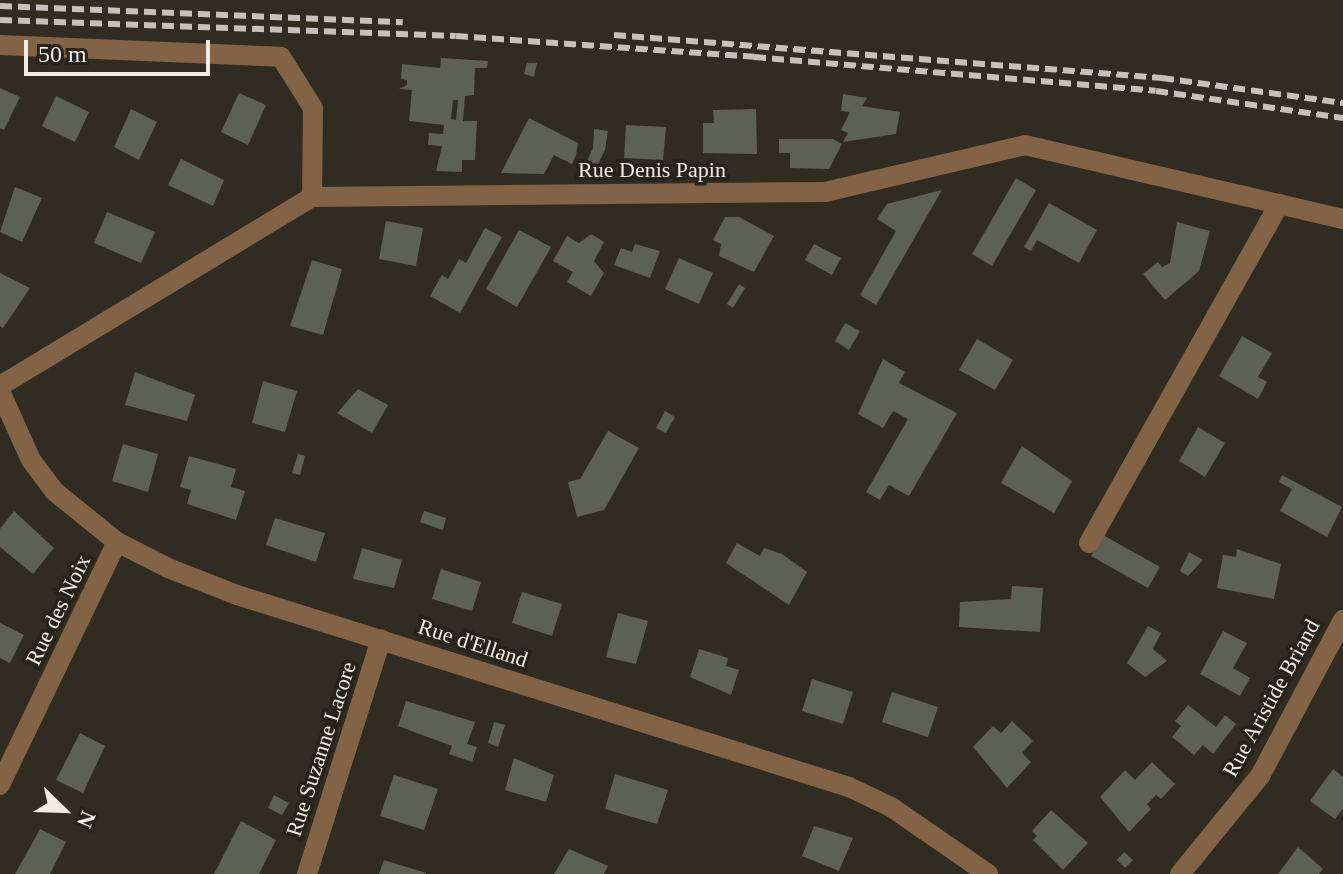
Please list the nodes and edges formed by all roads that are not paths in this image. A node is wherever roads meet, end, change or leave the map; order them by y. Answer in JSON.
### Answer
{"nodes":[{"id":1,"x":0,"y":45,"type":"edge"},
{"id":2,"x":312,"y":197,"type":"junction"},
{"id":3,"x":1279,"y":204,"type":"junction"},
{"id":4,"x":1343,"y":219,"type":"edge"},
{"id":5,"x":0,"y":389,"type":"edge"},
{"id":6,"x":117,"y":542,"type":"junction"},
{"id":7,"x":1089,"y":543,"type":"dead end"},
{"id":8,"x":1343,"y":620,"type":"edge"},
{"id":9,"x":381,"y":639,"type":"junction"},
{"id":10,"x":0,"y":785,"type":"edge"},
{"id":11,"x":307,"y":874,"type":"edge"},
{"id":12,"x":988,"y":874,"type":"edge"},
{"id":13,"x":1180,"y":874,"type":"edge"}],
"edges":[{"from":1,"to":2,"type":"street"},
{"from":2,"to":3,"type":"street","name":"Rue Denis Papin"},
{"from":2,"to":5,"type":"street"},
{"from":3,"to":4,"type":"street","name":"Rue Denis Papin"},
{"from":3,"to":7,"type":"street"},
{"from":5,"to":6,"type":"street","name":"Rue d'Elland"},
{"from":6,"to":9,"type":"street","name":"Rue d'Elland"},
{"from":6,"to":10,"type":"street","name":"Rue des Noix"},
{"from":8,"to":13,"type":"street","name":"Rue Aristide Briand"},
{"from":9,"to":11,"type":"street","name":"Rue Suzanne Lacore"},
{"from":9,"to":12,"type":"street","name":"Rue d'Elland"}]}
